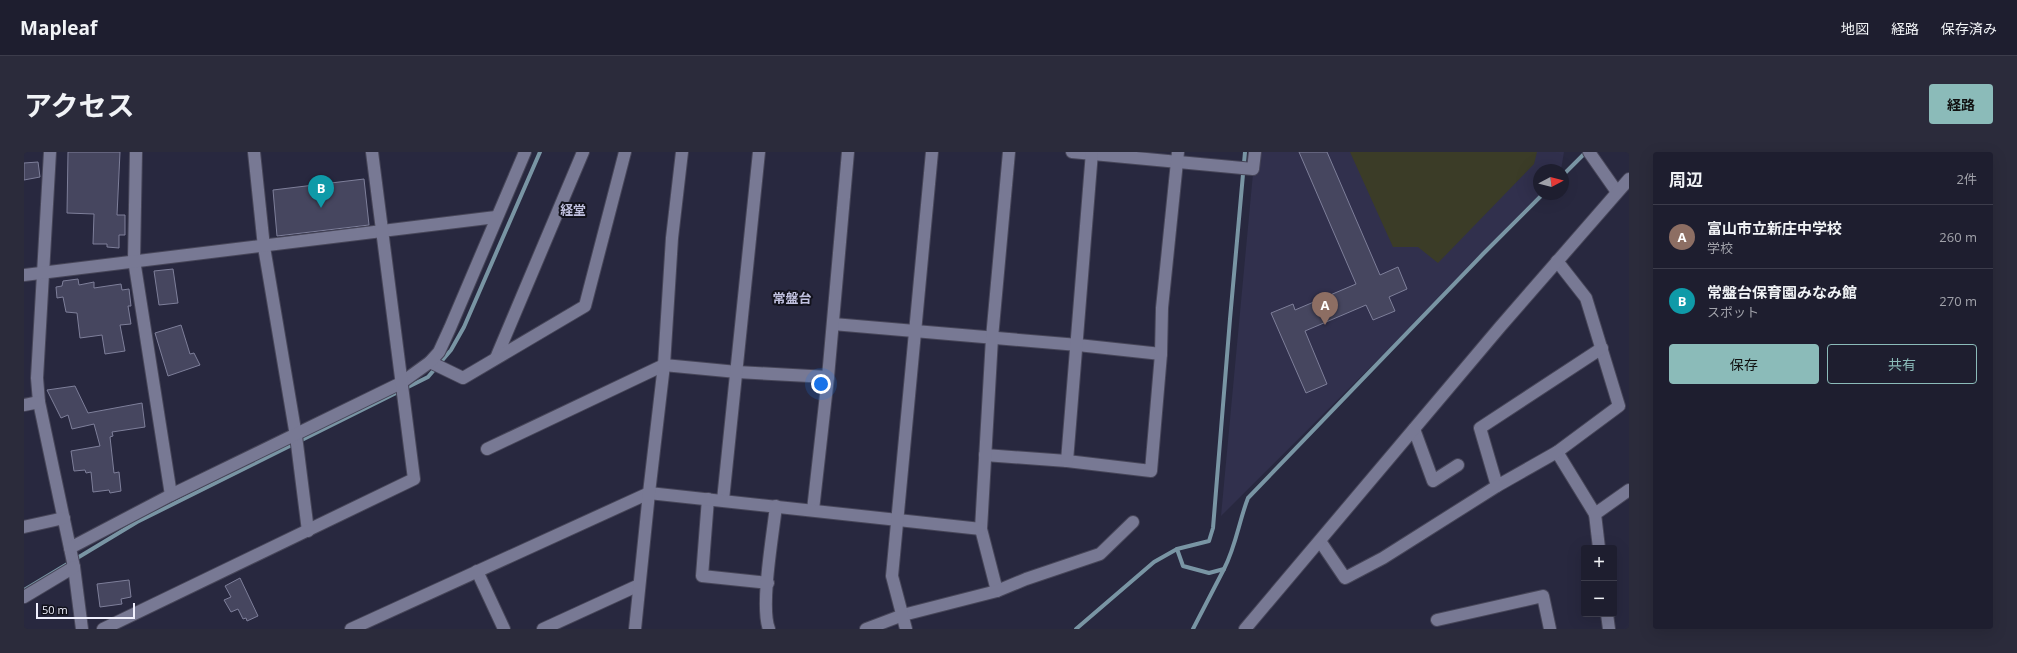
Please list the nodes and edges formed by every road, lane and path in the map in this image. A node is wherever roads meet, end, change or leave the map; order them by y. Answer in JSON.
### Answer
{"nodes":[{"id":1,"x":50,"y":152,"type":"edge"},
{"id":2,"x":136,"y":152,"type":"edge"},
{"id":3,"x":254,"y":152,"type":"edge"},
{"id":4,"x":372,"y":152,"type":"edge"},
{"id":5,"x":525,"y":152,"type":"edge"},
{"id":6,"x":583,"y":152,"type":"edge"},
{"id":7,"x":625,"y":152,"type":"edge"},
{"id":8,"x":682,"y":152,"type":"edge"},
{"id":9,"x":759,"y":152,"type":"edge"},
{"id":10,"x":848,"y":152,"type":"edge"},
{"id":11,"x":932,"y":152,"type":"edge"},
{"id":12,"x":1009,"y":152,"type":"edge"},
{"id":13,"x":1072,"y":152,"type":"edge"},
{"id":14,"x":1254,"y":152,"type":"edge"},
{"id":15,"x":1590,"y":152,"type":"edge"},
{"id":16,"x":1092,"y":153,"type":"edge"},
{"id":17,"x":1178,"y":157,"type":"edge"},
{"id":18,"x":1629,"y":179,"type":"edge"},
{"id":19,"x":1617,"y":192,"type":"junction"},
{"id":20,"x":496,"y":217,"type":"junction"},
{"id":21,"x":382,"y":230,"type":"junction"},
{"id":22,"x":264,"y":247,"type":"junction"},
{"id":23,"x":134,"y":260,"type":"junction"},
{"id":24,"x":1557,"y":261,"type":"junction"},
{"id":25,"x":45,"y":272,"type":"junction"},
{"id":26,"x":24,"y":275,"type":"edge"},
{"id":27,"x":833,"y":324,"type":"junction"},
{"id":28,"x":916,"y":330,"type":"junction"},
{"id":29,"x":992,"y":338,"type":"junction"},
{"id":30,"x":1078,"y":345,"type":"junction"},
{"id":31,"x":1602,"y":348,"type":"junction"},
{"id":32,"x":1161,"y":354,"type":"junction"},
{"id":33,"x":496,"y":358,"type":"junction"},
{"id":34,"x":430,"y":362,"type":"junction"},
{"id":35,"x":664,"y":365,"type":"junction"},
{"id":36,"x":737,"y":372,"type":"junction"},
{"id":37,"x":828,"y":377,"type":"junction"},
{"id":38,"x":401,"y":383,"type":"junction"},
{"id":39,"x":39,"y":402,"type":"junction"},
{"id":40,"x":24,"y":405,"type":"edge"},
{"id":41,"x":1414,"y":428,"type":"junction"},
{"id":42,"x":296,"y":436,"type":"junction"},
{"id":43,"x":487,"y":449,"type":"dead end"},
{"id":44,"x":1557,"y":452,"type":"junction"},
{"id":45,"x":986,"y":455,"type":"junction"},
{"id":46,"x":1067,"y":461,"type":"junction"},
{"id":47,"x":1458,"y":465,"type":"dead end"},
{"id":48,"x":1497,"y":486,"type":"junction"},
{"id":49,"x":1629,"y":490,"type":"edge"},
{"id":50,"x":649,"y":493,"type":"junction"},
{"id":51,"x":171,"y":495,"type":"junction"},
{"id":52,"x":708,"y":499,"type":"junction"},
{"id":53,"x":723,"y":500,"type":"junction"},
{"id":54,"x":776,"y":506,"type":"junction"},
{"id":55,"x":813,"y":510,"type":"junction"},
{"id":56,"x":1595,"y":514,"type":"junction"},
{"id":57,"x":64,"y":518,"type":"junction"},
{"id":58,"x":899,"y":519,"type":"junction"},
{"id":59,"x":1133,"y":522,"type":"dead end"},
{"id":60,"x":24,"y":527,"type":"edge"},
{"id":61,"x":981,"y":529,"type":"junction"},
{"id":62,"x":308,"y":531,"type":"junction"},
{"id":63,"x":1320,"y":541,"type":"junction"},
{"id":64,"x":1599,"y":545,"type":"edge"},
{"id":65,"x":70,"y":548,"type":"junction"},
{"id":66,"x":74,"y":567,"type":"junction"},
{"id":67,"x":477,"y":571,"type":"junction"},
{"id":68,"x":768,"y":583,"type":"junction"},
{"id":69,"x":639,"y":585,"type":"junction"},
{"id":70,"x":997,"y":591,"type":"junction"},
{"id":71,"x":24,"y":597,"type":"edge"},
{"id":72,"x":903,"y":615,"type":"junction"},
{"id":73,"x":1607,"y":617,"type":"edge"},
{"id":74,"x":1437,"y":620,"type":"dead end"},
{"id":75,"x":82,"y":629,"type":"edge"},
{"id":76,"x":103,"y":629,"type":"edge"},
{"id":77,"x":351,"y":629,"type":"edge"},
{"id":78,"x":504,"y":629,"type":"edge"},
{"id":79,"x":543,"y":629,"type":"edge"},
{"id":80,"x":636,"y":629,"type":"edge"},
{"id":81,"x":769,"y":629,"type":"edge"},
{"id":82,"x":866,"y":629,"type":"edge"},
{"id":83,"x":906,"y":629,"type":"edge"},
{"id":84,"x":1245,"y":629,"type":"edge"},
{"id":85,"x":1550,"y":629,"type":"edge"},
{"id":86,"x":1609,"y":629,"type":"edge"}],
"edges":[{"from":1,"to":25,"type":"street"},
{"from":2,"to":23,"type":"street"},
{"from":3,"to":22,"type":"street"},
{"from":4,"to":21,"type":"street"},
{"from":5,"to":20,"type":"street"},
{"from":6,"to":33,"type":"street"},
{"from":7,"to":33,"type":"street"},
{"from":8,"to":35,"type":"street"},
{"from":9,"to":36,"type":"street"},
{"from":10,"to":27,"type":"street"},
{"from":11,"to":28,"type":"street"},
{"from":12,"to":29,"type":"street"},
{"from":13,"to":16,"type":"street"},
{"from":14,"to":17,"type":"street"},
{"from":15,"to":19,"type":"street"},
{"from":16,"to":17,"type":"street"},
{"from":16,"to":30,"type":"street"},
{"from":17,"to":32,"type":"street"},
{"from":18,"to":19,"type":"street"},
{"from":19,"to":24,"type":"street"},
{"from":20,"to":21,"type":"street"},
{"from":20,"to":34,"type":"street"},
{"from":21,"to":22,"type":"street"},
{"from":21,"to":38,"type":"street"},
{"from":22,"to":23,"type":"street"},
{"from":22,"to":42,"type":"street"},
{"from":23,"to":25,"type":"street"},
{"from":23,"to":51,"type":"street"},
{"from":24,"to":31,"type":"street"},
{"from":24,"to":41,"type":"street"},
{"from":25,"to":26,"type":"street"},
{"from":25,"to":39,"type":"street"},
{"from":27,"to":28,"type":"street"},
{"from":27,"to":37,"type":"street"},
{"from":28,"to":29,"type":"street"},
{"from":28,"to":58,"type":"street"},
{"from":29,"to":30,"type":"street"},
{"from":29,"to":45,"type":"street"},
{"from":30,"to":32,"type":"street"},
{"from":30,"to":46,"type":"street"},
{"from":31,"to":44,"type":"street"},
{"from":31,"to":48,"type":"street"},
{"from":32,"to":46,"type":"street"},
{"from":33,"to":34,"type":"street"},
{"from":34,"to":38,"type":"street"},
{"from":35,"to":36,"type":"street"},
{"from":35,"to":43,"type":"street"},
{"from":35,"to":50,"type":"street"},
{"from":36,"to":37,"type":"street"},
{"from":36,"to":53,"type":"street"},
{"from":37,"to":55,"type":"street"},
{"from":38,"to":42,"type":"street"},
{"from":38,"to":62,"type":"street"},
{"from":39,"to":40,"type":"street"},
{"from":39,"to":57,"type":"street"},
{"from":41,"to":47,"type":"street"},
{"from":41,"to":63,"type":"street"},
{"from":42,"to":51,"type":"street"},
{"from":42,"to":62,"type":"street"},
{"from":44,"to":48,"type":"street"},
{"from":44,"to":56,"type":"street"},
{"from":45,"to":46,"type":"street"},
{"from":45,"to":61,"type":"street"},
{"from":48,"to":63,"type":"street"},
{"from":49,"to":56,"type":"street"},
{"from":50,"to":52,"type":"street"},
{"from":50,"to":67,"type":"street"},
{"from":50,"to":69,"type":"street"},
{"from":51,"to":65,"type":"street"},
{"from":52,"to":53,"type":"street"},
{"from":52,"to":68,"type":"street"},
{"from":53,"to":54,"type":"street"},
{"from":54,"to":55,"type":"street"},
{"from":54,"to":68,"type":"street"},
{"from":55,"to":58,"type":"street"},
{"from":56,"to":64,"type":"street"},
{"from":57,"to":60,"type":"street"},
{"from":57,"to":65,"type":"street"},
{"from":58,"to":61,"type":"street"},
{"from":58,"to":72,"type":"street"},
{"from":59,"to":70,"type":"street"},
{"from":61,"to":70,"type":"street"},
{"from":62,"to":76,"type":"street"},
{"from":63,"to":84,"type":"street"},
{"from":65,"to":66,"type":"street"},
{"from":66,"to":71,"type":"street"},
{"from":66,"to":75,"type":"street"},
{"from":67,"to":77,"type":"street"},
{"from":67,"to":78,"type":"street"},
{"from":68,"to":81,"type":"street"},
{"from":69,"to":79,"type":"street"},
{"from":69,"to":80,"type":"street"},
{"from":70,"to":72,"type":"street"},
{"from":72,"to":82,"type":"street"},
{"from":72,"to":83,"type":"street"},
{"from":73,"to":86,"type":"street"},
{"from":74,"to":85,"type":"street"}]}
